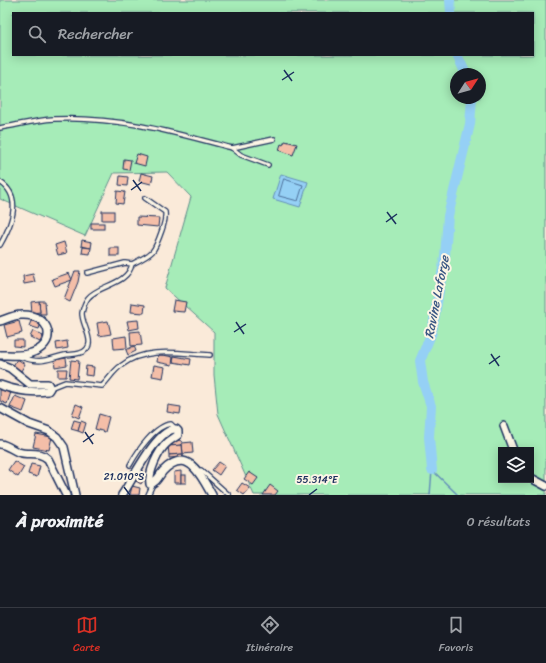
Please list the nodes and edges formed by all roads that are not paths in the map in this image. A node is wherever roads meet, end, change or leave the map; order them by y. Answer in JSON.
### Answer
{"nodes":[{"id":1,"x":0,"y":128,"type":"edge"},
{"id":2,"x":274,"y":139,"type":"dead end"},
{"id":3,"x":232,"y":148,"type":"junction"},
{"id":4,"x":268,"y":165,"type":"dead end"},
{"id":5,"x":0,"y":182,"type":"edge"},
{"id":6,"x":145,"y":198,"type":"dead end"},
{"id":7,"x":0,"y":245,"type":"edge"},
{"id":8,"x":132,"y":264,"type":"junction"},
{"id":9,"x":87,"y":272,"type":"dead end"},
{"id":10,"x":0,"y":321,"type":"edge"},
{"id":11,"x":14,"y":354,"type":"junction"},
{"id":12,"x":0,"y":355,"type":"edge"},
{"id":13,"x":210,"y":356,"type":"dead end"},
{"id":14,"x":0,"y":364,"type":"edge"},
{"id":15,"x":0,"y":384,"type":"edge"},
{"id":16,"x":50,"y":388,"type":"junction"},
{"id":17,"x":0,"y":408,"type":"edge"},
{"id":18,"x":504,"y":426,"type":"dead end"},
{"id":19,"x":176,"y":429,"type":"junction"},
{"id":20,"x":0,"y":444,"type":"edge"},
{"id":21,"x":512,"y":447,"type":"edge"},
{"id":22,"x":130,"y":465,"type":"dead end"},
{"id":23,"x":198,"y":471,"type":"junction"},
{"id":24,"x":534,"y":480,"type":"edge"},
{"id":25,"x":154,"y":484,"type":"junction"},
{"id":26,"x":546,"y":486,"type":"edge"},
{"id":27,"x":66,"y":495,"type":"edge"},
{"id":28,"x":76,"y":495,"type":"edge"},
{"id":29,"x":122,"y":495,"type":"edge"},
{"id":30,"x":148,"y":495,"type":"edge"},
{"id":31,"x":212,"y":495,"type":"edge"},
{"id":32,"x":229,"y":495,"type":"edge"}],
"edges":[{"from":1,"to":3,"type":"lane"},
{"from":2,"to":3,"type":"lane"},
{"from":3,"to":4,"type":"lane"},
{"from":5,"to":7,"type":"lane"},
{"from":6,"to":8,"type":"lane"},
{"from":8,"to":9,"type":"lane"},
{"from":8,"to":11,"type":"lane"},
{"from":10,"to":11,"type":"street"},
{"from":11,"to":12,"type":"street"},
{"from":13,"to":16,"type":"lane"},
{"from":14,"to":16,"type":"street"},
{"from":15,"to":16,"type":"street"},
{"from":17,"to":28,"type":"street"},
{"from":18,"to":21,"type":"street"},
{"from":19,"to":22,"type":"lane"},
{"from":19,"to":25,"type":"street"},
{"from":19,"to":29,"type":"street"},
{"from":20,"to":27,"type":"street"},
{"from":23,"to":25,"type":"street"},
{"from":23,"to":31,"type":"street"},
{"from":23,"to":32,"type":"lane"},
{"from":24,"to":26,"type":"street"},
{"from":25,"to":30,"type":"lane"}]}
